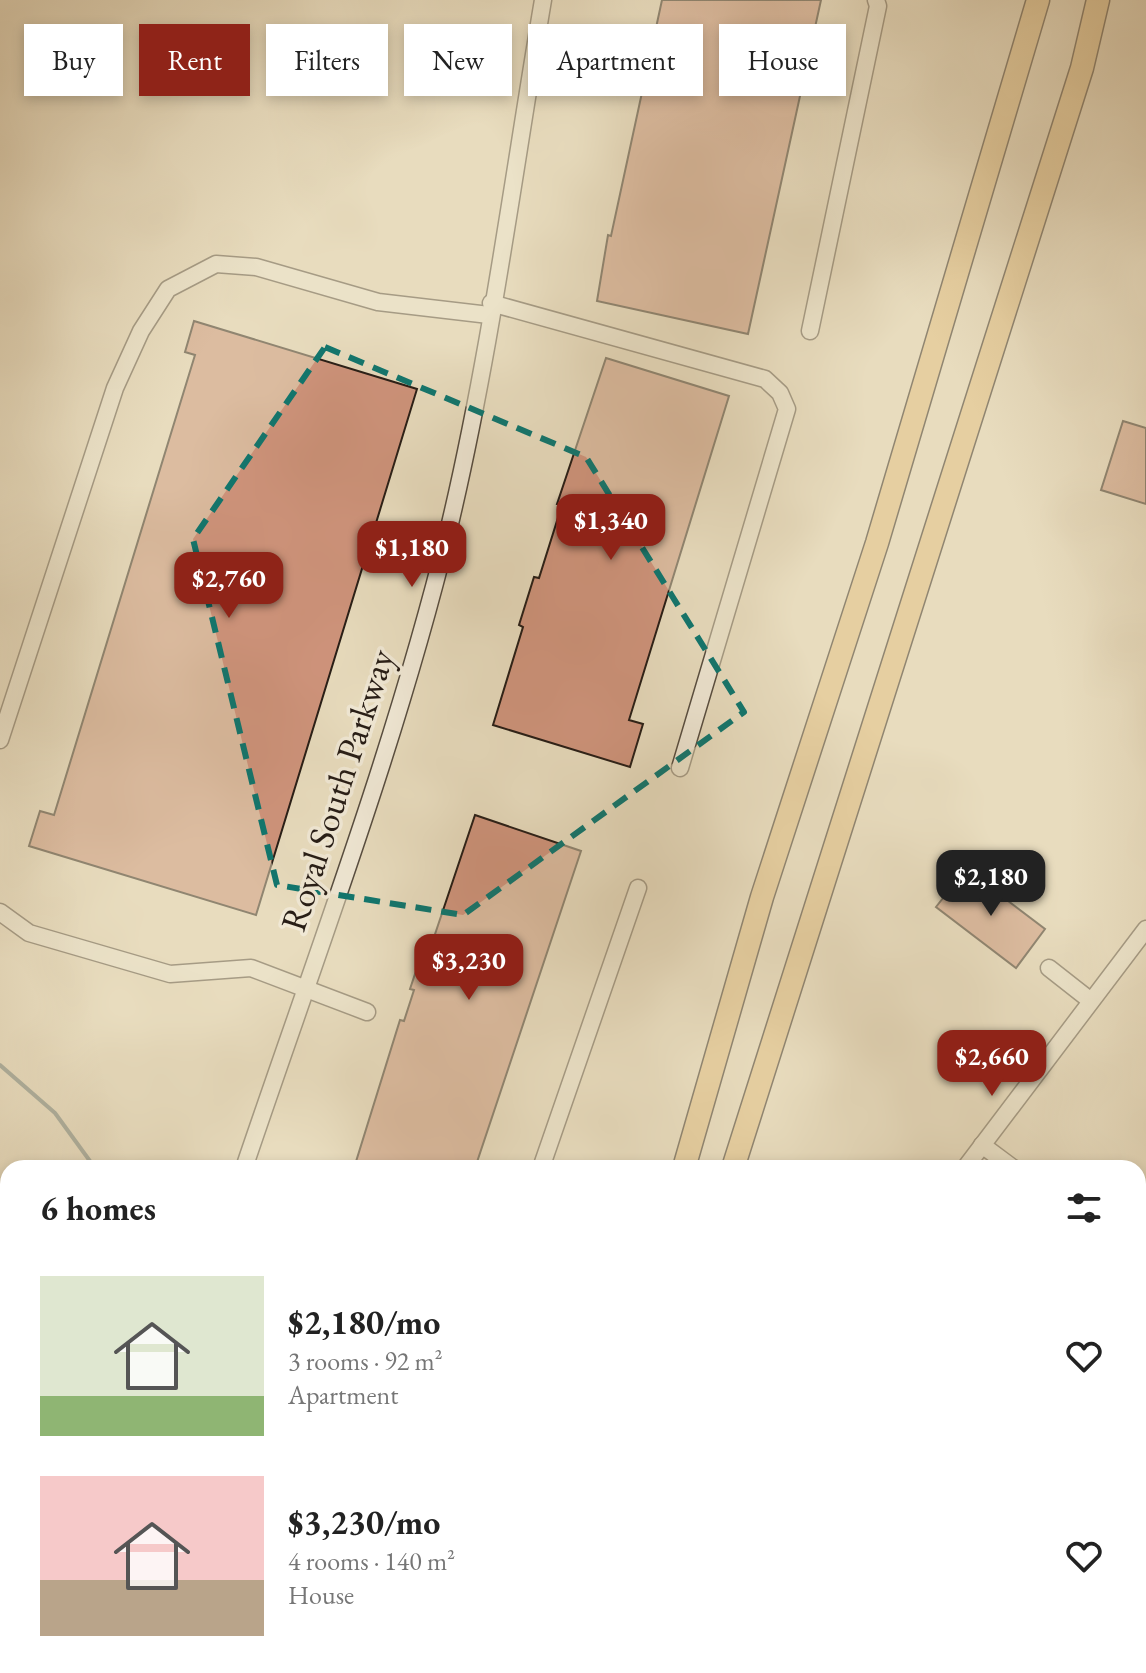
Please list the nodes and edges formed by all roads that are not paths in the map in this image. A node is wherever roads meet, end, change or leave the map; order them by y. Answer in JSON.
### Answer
{"nodes":[{"id":1,"x":543,"y":0,"type":"edge"},
{"id":2,"x":876,"y":0,"type":"edge"},
{"id":3,"x":1038,"y":0,"type":"edge"},
{"id":4,"x":1098,"y":0,"type":"edge"},
{"id":5,"x":490,"y":309,"type":"junction"},
{"id":6,"x":810,"y":331,"type":"dead end"},
{"id":7,"x":0,"y":740,"type":"edge"},
{"id":8,"x":680,"y":768,"type":"dead end"},
{"id":9,"x":638,"y":888,"type":"dead end"},
{"id":10,"x":0,"y":912,"type":"edge"},
{"id":11,"x":1146,"y":929,"type":"edge"},
{"id":12,"x":1049,"y":968,"type":"dead end"},
{"id":13,"x":306,"y":986,"type":"junction"},
{"id":14,"x":1091,"y":1001,"type":"junction"},
{"id":15,"x":367,"y":1012,"type":"dead end"},
{"id":16,"x":982,"y":1145,"type":"junction"},
{"id":17,"x":247,"y":1160,"type":"edge"},
{"id":18,"x":544,"y":1160,"type":"edge"},
{"id":19,"x":686,"y":1160,"type":"edge"},
{"id":20,"x":736,"y":1160,"type":"edge"},
{"id":21,"x":971,"y":1160,"type":"edge"},
{"id":22,"x":1002,"y":1160,"type":"edge"}],
"edges":[{"from":1,"to":5,"type":"street","name":"Royal South Parkway"},
{"from":2,"to":6,"type":"street"},
{"from":3,"to":19,"type":"highway"},
{"from":4,"to":20,"type":"highway"},
{"from":5,"to":7,"type":"street"},
{"from":5,"to":8,"type":"street"},
{"from":5,"to":13,"type":"street","name":"Royal South Parkway"},
{"from":9,"to":18,"type":"street"},
{"from":10,"to":13,"type":"street"},
{"from":11,"to":14,"type":"street"},
{"from":12,"to":14,"type":"street"},
{"from":13,"to":15,"type":"street"},
{"from":13,"to":17,"type":"street","name":"Royal South Parkway"},
{"from":14,"to":16,"type":"street"},
{"from":16,"to":21,"type":"street"},
{"from":16,"to":22,"type":"street"}]}
